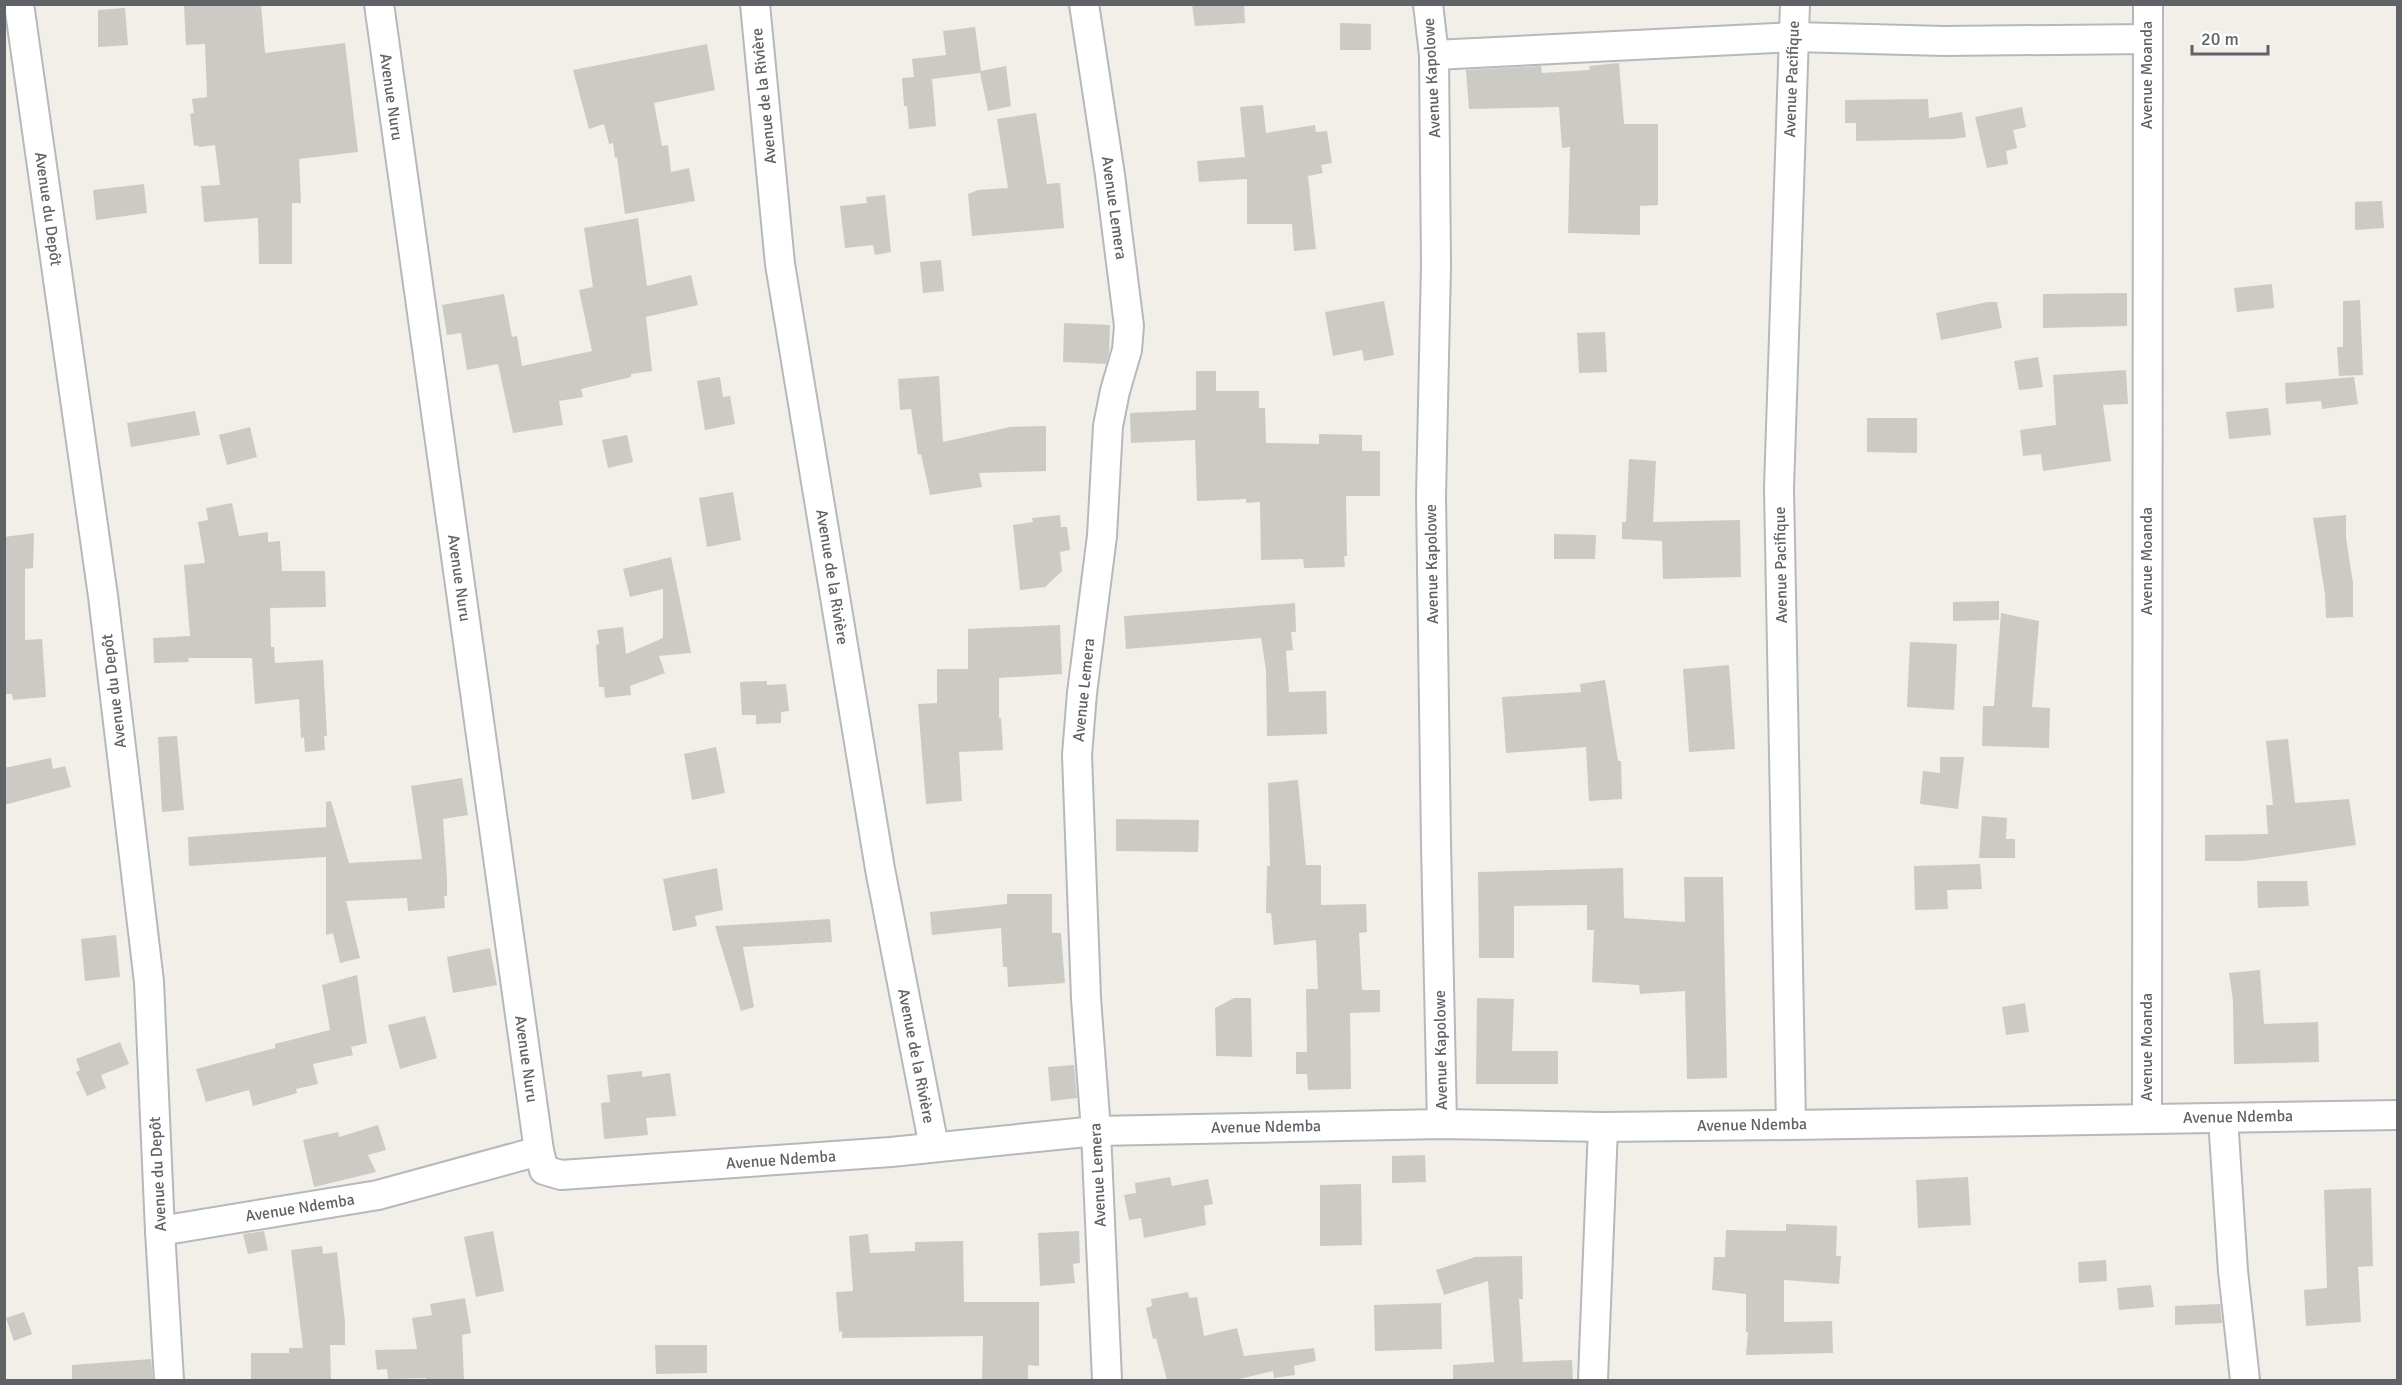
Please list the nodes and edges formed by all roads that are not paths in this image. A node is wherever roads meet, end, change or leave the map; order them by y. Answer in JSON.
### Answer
{"nodes":[{"id":1,"x":19,"y":4,"type":"edge"},
{"id":2,"x":379,"y":4,"type":"edge"},
{"id":3,"x":755,"y":4,"type":"edge"},
{"id":4,"x":1084,"y":4,"type":"edge"},
{"id":5,"x":1428,"y":4,"type":"edge"},
{"id":6,"x":1795,"y":4,"type":"edge"},
{"id":7,"x":2148,"y":4,"type":"edge"},
{"id":8,"x":1794,"y":38,"type":"junction"},
{"id":9,"x":2147,"y":39,"type":"junction"},
{"id":10,"x":1434,"y":55,"type":"junction"},
{"id":11,"x":2397,"y":1115,"type":"edge"},
{"id":12,"x":2147,"y":1118,"type":"junction"},
{"id":13,"x":2223,"y":1118,"type":"junction"},
{"id":14,"x":1442,"y":1124,"type":"junction"},
{"id":15,"x":1791,"y":1125,"type":"junction"},
{"id":16,"x":1603,"y":1127,"type":"junction"},
{"id":17,"x":1096,"y":1131,"type":"junction"},
{"id":18,"x":934,"y":1147,"type":"junction"},
{"id":19,"x":538,"y":1151,"type":"junction"},
{"id":20,"x":160,"y":1232,"type":"junction"},
{"id":21,"x":169,"y":1380,"type":"edge"},
{"id":22,"x":1107,"y":1380,"type":"edge"},
{"id":23,"x":1593,"y":1380,"type":"edge"},
{"id":24,"x":2246,"y":1380,"type":"edge"}],
"edges":[{"from":1,"to":20,"type":"street","name":"Avenue du Depôt"},
{"from":2,"to":19,"type":"street","name":"Avenue Nuru"},
{"from":3,"to":18,"type":"street","name":"Avenue de la Rivière"},
{"from":4,"to":17,"type":"street","name":"Avenue Lemera"},
{"from":5,"to":10,"type":"street","name":"Avenue Kapolowe"},
{"from":6,"to":8,"type":"street","name":"Avenue Pacifique"},
{"from":7,"to":9,"type":"street","name":"Avenue Moanda"},
{"from":8,"to":9,"type":"street"},
{"from":8,"to":10,"type":"street"},
{"from":8,"to":15,"type":"street","name":"Avenue Pacifique"},
{"from":9,"to":12,"type":"street","name":"Avenue Moanda"},
{"from":10,"to":14,"type":"street","name":"Avenue Kapolowe"},
{"from":11,"to":13,"type":"street","name":"Avenue Ndemba"},
{"from":12,"to":13,"type":"street","name":"Avenue Ndemba"},
{"from":12,"to":15,"type":"street","name":"Avenue Ndemba"},
{"from":13,"to":24,"type":"street"},
{"from":14,"to":16,"type":"street","name":"Avenue Ndemba"},
{"from":14,"to":17,"type":"street","name":"Avenue Ndemba"},
{"from":15,"to":16,"type":"street","name":"Avenue Ndemba"},
{"from":16,"to":23,"type":"street"},
{"from":17,"to":18,"type":"street","name":"Avenue Ndemba"},
{"from":17,"to":22,"type":"street","name":"Avenue Lemera"},
{"from":18,"to":19,"type":"street","name":"Avenue Ndemba"},
{"from":19,"to":20,"type":"street","name":"Avenue Ndemba"},
{"from":20,"to":21,"type":"street","name":"Avenue du Depôt"}]}
